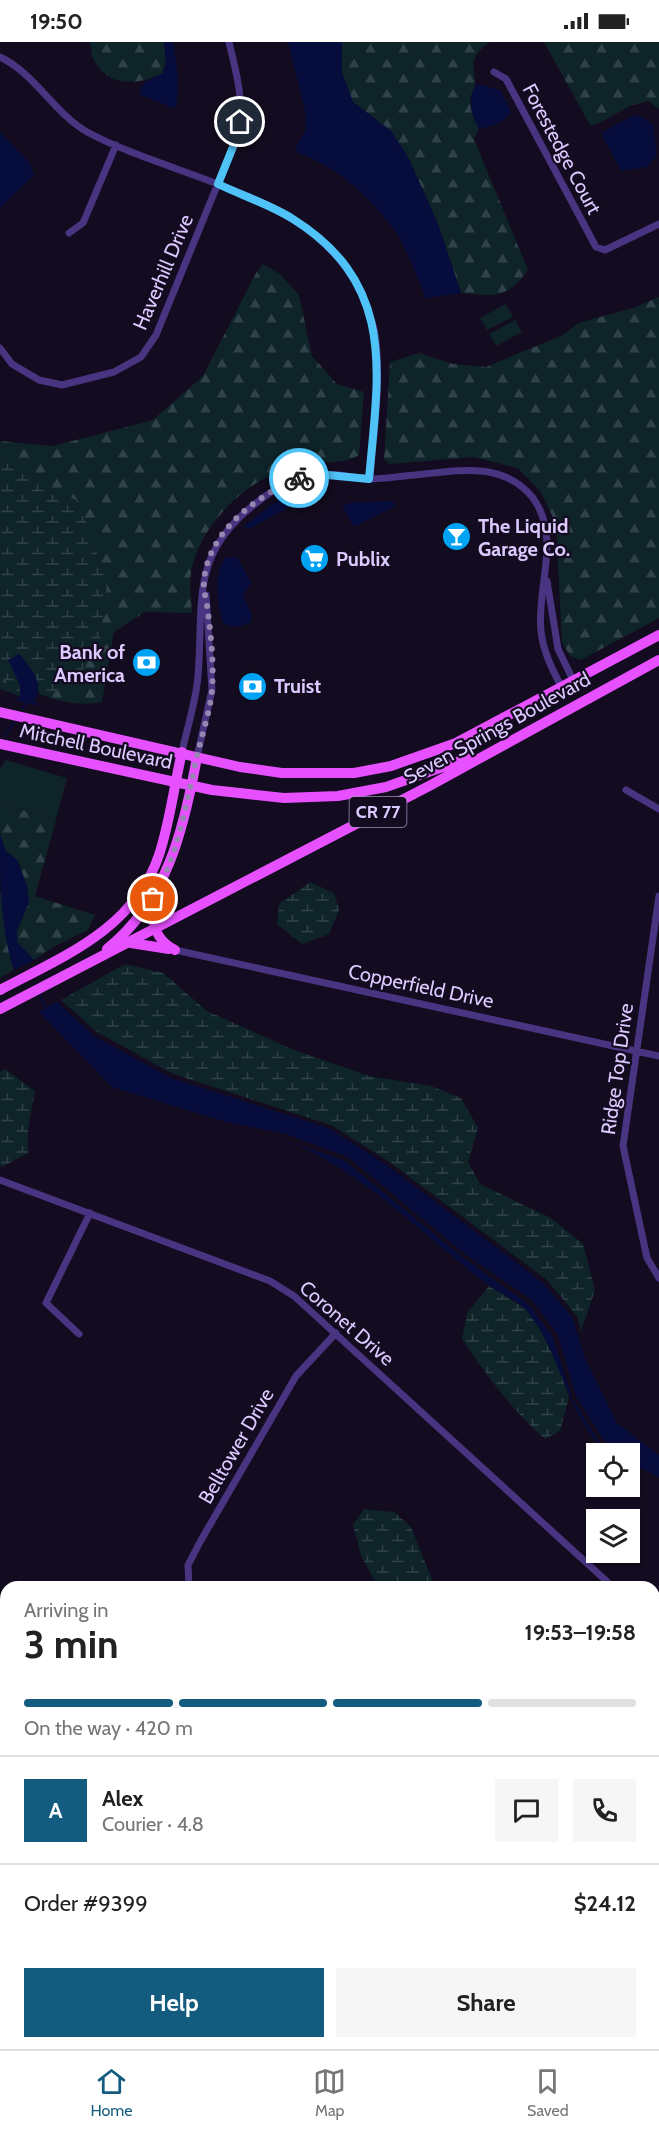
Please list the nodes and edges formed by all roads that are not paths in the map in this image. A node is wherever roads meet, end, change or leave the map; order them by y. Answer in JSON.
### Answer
{"nodes":[{"id":1,"x":229,"y":42,"type":"edge"},
{"id":2,"x":0,"y":57,"type":"edge"},
{"id":3,"x":494,"y":72,"type":"dead end"},
{"id":4,"x":116,"y":145,"type":"junction"},
{"id":5,"x":218,"y":184,"type":"junction"},
{"id":6,"x":659,"y":224,"type":"edge"},
{"id":7,"x":69,"y":233,"type":"dead end"},
{"id":8,"x":0,"y":348,"type":"edge"},
{"id":9,"x":369,"y":479,"type":"junction"},
{"id":10,"x":546,"y":579,"type":"junction"},
{"id":11,"x":204,"y":581,"type":"junction"},
{"id":12,"x":659,"y":635,"type":"edge"},
{"id":13,"x":659,"y":660,"type":"edge"},
{"id":14,"x":626,"y":678,"type":"junction"},
{"id":15,"x":573,"y":680,"type":"junction"},
{"id":16,"x":561,"y":686,"type":"junction"},
{"id":17,"x":0,"y":712,"type":"edge"},
{"id":18,"x":0,"y":744,"type":"edge"},
{"id":19,"x":182,"y":752,"type":"junction"},
{"id":20,"x":197,"y":757,"type":"junction"},
{"id":21,"x":175,"y":782,"type":"junction"},
{"id":22,"x":192,"y":786,"type":"junction"},
{"id":23,"x":626,"y":790,"type":"dead end"},
{"id":24,"x":659,"y":809,"type":"edge"},
{"id":25,"x":156,"y":894,"type":"junction"},
{"id":26,"x":659,"y":896,"type":"edge"},
{"id":27,"x":156,"y":929,"type":"junction"},
{"id":28,"x":128,"y":944,"type":"junction"},
{"id":29,"x":175,"y":950,"type":"junction"},
{"id":30,"x":93,"y":960,"type":"junction"},
{"id":31,"x":1,"y":990,"type":"edge"},
{"id":32,"x":5,"y":1007,"type":"edge"},
{"id":33,"x":636,"y":1050,"type":"junction"},
{"id":34,"x":659,"y":1056,"type":"edge"},
{"id":35,"x":0,"y":1180,"type":"edge"},
{"id":36,"x":90,"y":1213,"type":"junction"},
{"id":37,"x":659,"y":1278,"type":"edge"},
{"id":38,"x":336,"y":1333,"type":"junction"},
{"id":39,"x":80,"y":1334,"type":"dead end"},
{"id":40,"x":189,"y":1581,"type":"edge"},
{"id":41,"x":606,"y":1581,"type":"edge"}],
"edges":[{"from":1,"to":5,"type":"street","name":"Haverhill Drive"},
{"from":2,"to":4,"type":"street"},
{"from":3,"to":6,"type":"street","name":"Forestedge Court"},
{"from":4,"to":5,"type":"street"},
{"from":4,"to":7,"type":"street"},
{"from":5,"to":8,"type":"street","name":"Haverhill Drive"},
{"from":5,"to":9,"type":"street"},
{"from":9,"to":10,"type":"street"},
{"from":9,"to":11,"type":"street"},
{"from":10,"to":15,"type":"street"},
{"from":10,"to":16,"type":"street"},
{"from":11,"to":19,"type":"street"},
{"from":11,"to":20,"type":"street"},
{"from":12,"to":15,"type":"main road","name":"Seven Springs Boulevard","number":"CR 77"},
{"from":13,"to":14,"type":"main road","name":"Seven Springs Boulevard","number":"CR 77"},
{"from":14,"to":22,"type":"main road","name":"Mitchell Boulevard"},
{"from":14,"to":27,"type":"main road","name":"Seven Springs Boulevard","number":"CR 77"},
{"from":15,"to":16,"type":"main road","name":"Seven Springs Boulevard","number":"CR 77"},
{"from":16,"to":20,"type":"main road","name":"Seven Springs Boulevard","number":"CR 77"},
{"from":17,"to":19,"type":"main road","name":"Mitchell Boulevard"},
{"from":18,"to":21,"type":"main road","name":"Mitchell Boulevard"},
{"from":19,"to":20,"type":"main road","name":"Mitchell Boulevard","number":"CR 77"},
{"from":19,"to":21,"type":"main road"},
{"from":20,"to":22,"type":"main road"},
{"from":21,"to":22,"type":"main road","name":"Mitchell Boulevard"},
{"from":21,"to":31,"type":"main road"},
{"from":22,"to":25,"type":"main road"},
{"from":23,"to":24,"type":"street"},
{"from":25,"to":27,"type":"main road"},
{"from":25,"to":30,"type":"main road"},
{"from":26,"to":33,"type":"street","name":"Ridge Top Drive"},
{"from":27,"to":28,"type":"main road","name":"Seven Springs Boulevard","number":"CR 77"},
{"from":27,"to":29,"type":"main road"},
{"from":28,"to":29,"type":"main road"},
{"from":28,"to":30,"type":"main road","name":"Seven Springs Boulevard","number":"CR 77"},
{"from":29,"to":33,"type":"street","name":"Copperfield Drive"},
{"from":30,"to":32,"type":"main road","name":"Seven Springs Boulevard","number":"CR 77"},
{"from":33,"to":34,"type":"street","name":"Copperfield Drive"},
{"from":33,"to":37,"type":"street","name":"Ridge Top Drive"},
{"from":35,"to":36,"type":"street","name":"Coronet Drive"},
{"from":36,"to":38,"type":"street","name":"Coronet Drive"},
{"from":36,"to":39,"type":"street"},
{"from":38,"to":40,"type":"street","name":"Belltower Drive"},
{"from":38,"to":41,"type":"street","name":"Coronet Drive"}]}
